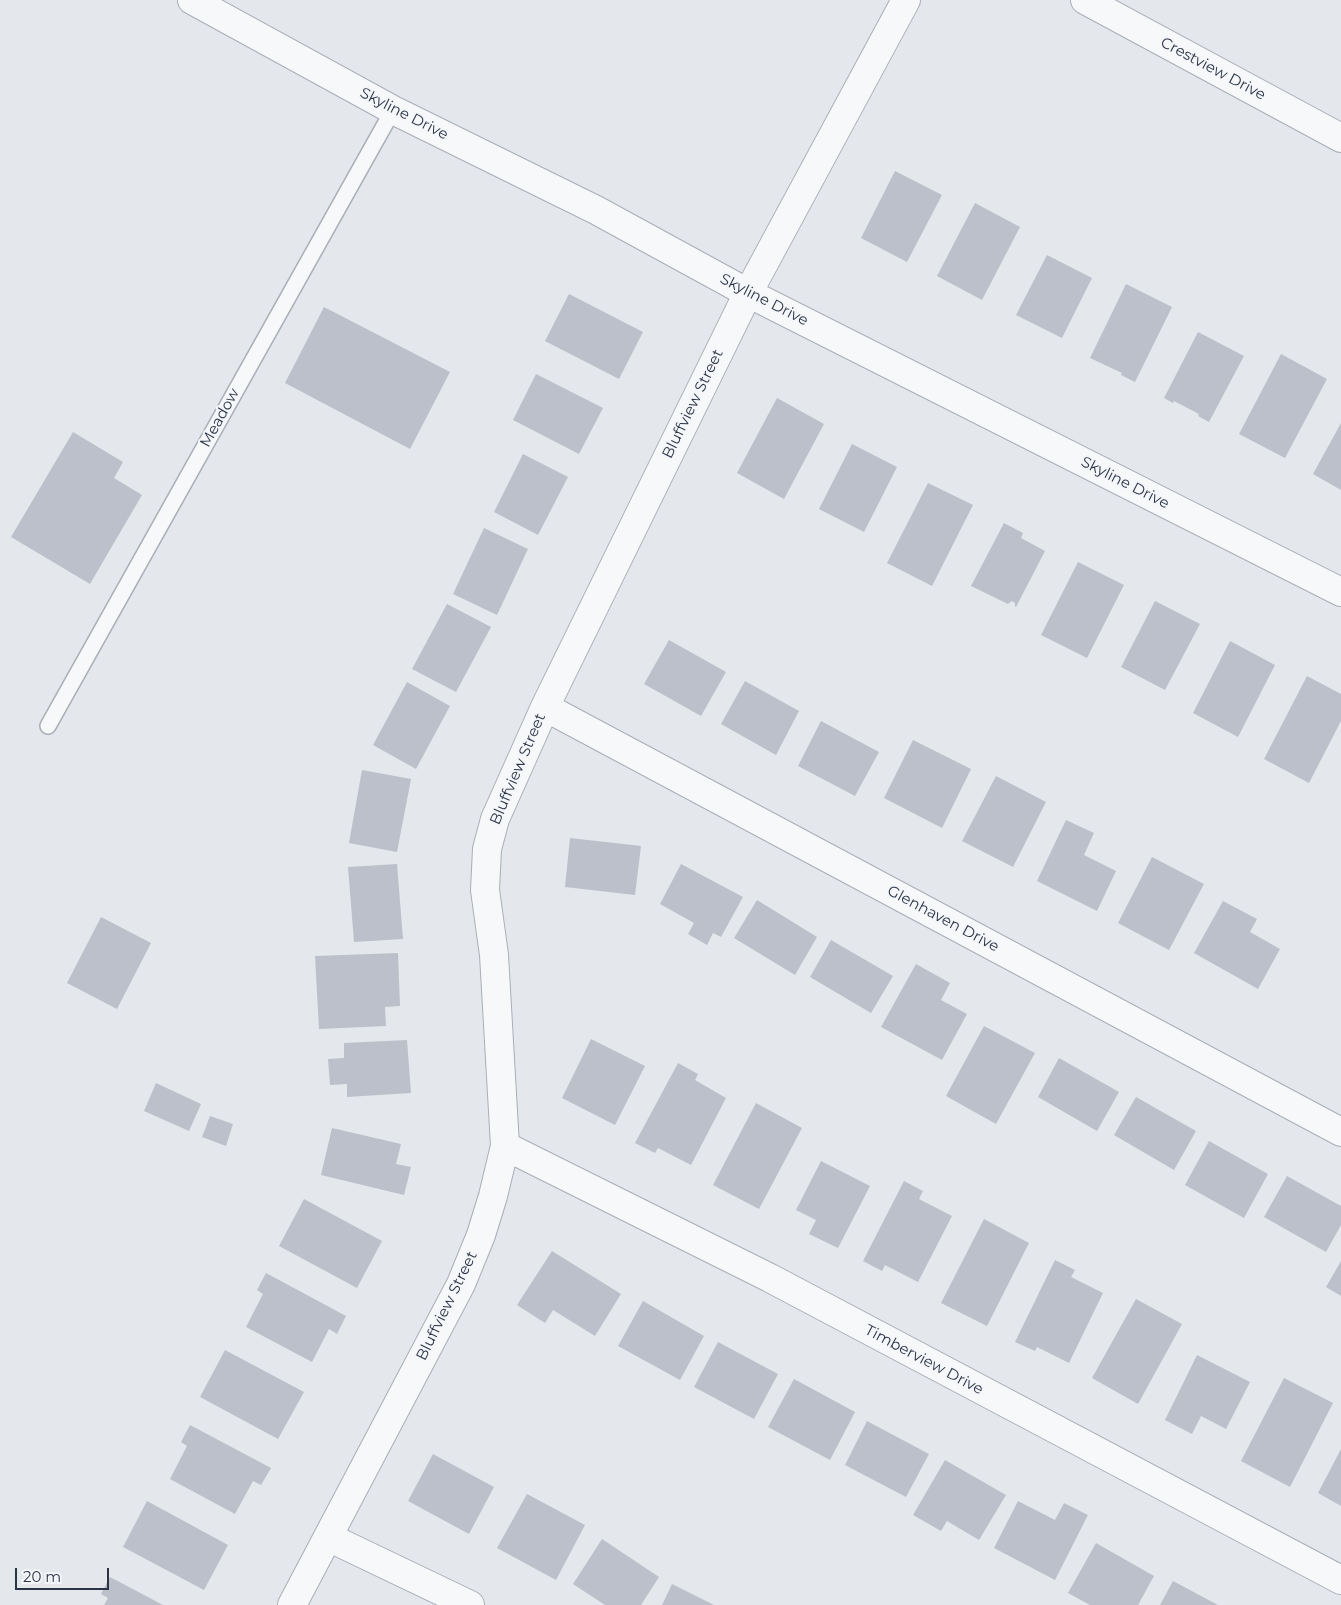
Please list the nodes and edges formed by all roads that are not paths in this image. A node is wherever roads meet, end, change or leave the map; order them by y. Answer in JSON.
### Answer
{"nodes":[{"id":1,"x":192,"y":0,"type":"edge"},
{"id":2,"x":906,"y":0,"type":"edge"},
{"id":3,"x":1085,"y":0,"type":"edge"},
{"id":4,"x":393,"y":110,"type":"junction"},
{"id":5,"x":1341,"y":138,"type":"edge"},
{"id":6,"x":748,"y":293,"type":"junction"},
{"id":7,"x":1341,"y":592,"type":"edge"},
{"id":8,"x":545,"y":707,"type":"junction"},
{"id":9,"x":48,"y":726,"type":"dead end"},
{"id":10,"x":1341,"y":1132,"type":"edge"},
{"id":11,"x":505,"y":1146,"type":"junction"},
{"id":12,"x":328,"y":1537,"type":"junction"},
{"id":13,"x":1341,"y":1580,"type":"edge"},
{"id":14,"x":292,"y":1605,"type":"edge"},
{"id":15,"x":470,"y":1605,"type":"edge"}],
"edges":[{"from":1,"to":4,"type":"street","name":"Skyline Drive"},
{"from":2,"to":6,"type":"street","name":"Bluffview Street"},
{"from":3,"to":5,"type":"street","name":"Crestview Drive"},
{"from":4,"to":6,"type":"street","name":"Skyline Drive"},
{"from":4,"to":9,"type":"lane","name":"Meadow"},
{"from":6,"to":7,"type":"street","name":"Skyline Drive"},
{"from":6,"to":8,"type":"street","name":"Bluffview Street"},
{"from":8,"to":10,"type":"street","name":"Glenhaven Drive"},
{"from":8,"to":11,"type":"street","name":"Bluffview Street"},
{"from":11,"to":12,"type":"street","name":"Bluffview Street"},
{"from":11,"to":13,"type":"street","name":"Timberview Drive"},
{"from":12,"to":14,"type":"street","name":"Bluffview Street"},
{"from":12,"to":15,"type":"street"}]}
